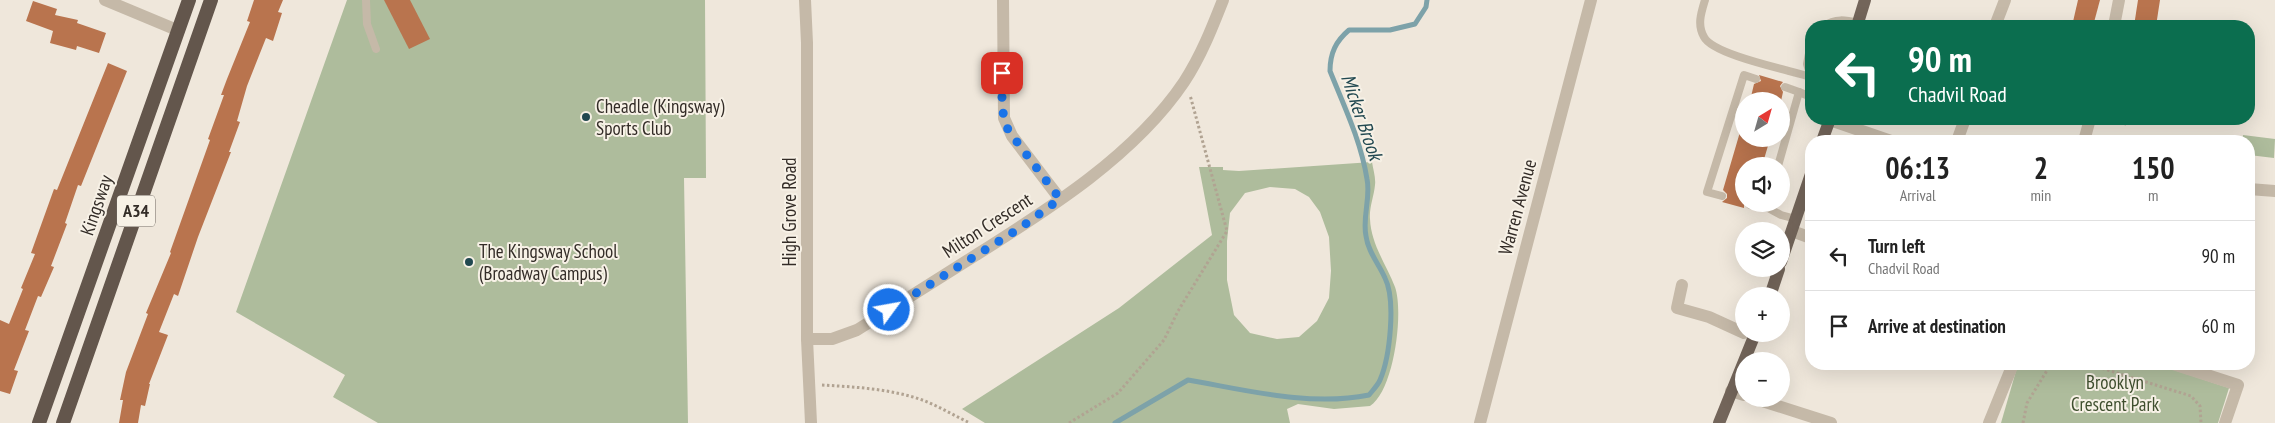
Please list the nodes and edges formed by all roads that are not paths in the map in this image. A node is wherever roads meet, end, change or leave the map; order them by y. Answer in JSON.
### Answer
{"nodes":[{"id":1,"x":105,"y":0,"type":"edge"},
{"id":2,"x":189,"y":0,"type":"edge"},
{"id":3,"x":211,"y":0,"type":"edge"},
{"id":4,"x":366,"y":0,"type":"edge"},
{"id":5,"x":805,"y":0,"type":"edge"},
{"id":6,"x":1003,"y":0,"type":"edge"},
{"id":7,"x":1223,"y":0,"type":"edge"},
{"id":8,"x":1591,"y":0,"type":"edge"},
{"id":9,"x":1704,"y":0,"type":"edge"},
{"id":10,"x":1865,"y":0,"type":"edge"},
{"id":11,"x":2004,"y":0,"type":"edge"},
{"id":12,"x":2119,"y":0,"type":"edge"},
{"id":13,"x":1859,"y":20,"type":"edge"},
{"id":14,"x":1997,"y":20,"type":"edge"},
{"id":15,"x":2115,"y":20,"type":"edge"},
{"id":16,"x":177,"y":30,"type":"junction"},
{"id":17,"x":376,"y":50,"type":"dead end"},
{"id":18,"x":1805,"y":75,"type":"edge"},
{"id":19,"x":1756,"y":79,"type":"dead end"},
{"id":20,"x":1785,"y":87,"type":"dead end"},
{"id":21,"x":1799,"y":92,"type":"junction"},
{"id":22,"x":1805,"y":94,"type":"edge"},
{"id":23,"x":1847,"y":125,"type":"edge"},
{"id":24,"x":1874,"y":135,"type":"edge"},
{"id":25,"x":1781,"y":157,"type":"edge"},
{"id":26,"x":2255,"y":189,"type":"edge"},
{"id":27,"x":2275,"y":191,"type":"edge"},
{"id":28,"x":1805,"y":192,"type":"edge"},
{"id":29,"x":1722,"y":196,"type":"dead end"},
{"id":30,"x":1060,"y":199,"type":"junction"},
{"id":31,"x":1777,"y":212,"type":"edge"},
{"id":32,"x":1794,"y":225,"type":"junction"},
{"id":33,"x":1805,"y":233,"type":"edge"},
{"id":34,"x":1790,"y":236,"type":"edge"},
{"id":35,"x":1682,"y":285,"type":"dead end"},
{"id":36,"x":1735,"y":329,"type":"edge"},
{"id":37,"x":807,"y":339,"type":"junction"},
{"id":38,"x":1747,"y":342,"type":"edge"},
{"id":39,"x":2011,"y":370,"type":"edge"},
{"id":40,"x":2192,"y":370,"type":"edge"},
{"id":41,"x":1731,"y":390,"type":"junction"},
{"id":42,"x":1735,"y":392,"type":"edge"},
{"id":43,"x":1781,"y":407,"type":"edge"},
{"id":44,"x":39,"y":423,"type":"edge"},
{"id":45,"x":63,"y":423,"type":"edge"},
{"id":46,"x":812,"y":423,"type":"edge"},
{"id":47,"x":1480,"y":423,"type":"edge"},
{"id":48,"x":1718,"y":423,"type":"edge"},
{"id":49,"x":1831,"y":423,"type":"edge"},
{"id":50,"x":1989,"y":423,"type":"edge"},
{"id":51,"x":2225,"y":423,"type":"edge"}],
"edges":[{"from":1,"to":16,"type":"street"},
{"from":2,"to":16,"type":"highway","name":"Kingsway","number":"A34"},
{"from":3,"to":45,"type":"highway","number":"A34"},
{"from":4,"to":17,"type":"lane"},
{"from":5,"to":37,"type":"street","name":"High Grove Road"},
{"from":6,"to":30,"type":"street"},
{"from":7,"to":30,"type":"street","name":"Milton Crescent"},
{"from":8,"to":47,"type":"street","name":"Warren Avenue"},
{"from":9,"to":18,"type":"lane"},
{"from":10,"to":13,"type":"main road"},
{"from":11,"to":14,"type":"street"},
{"from":12,"to":15,"type":"street"},
{"from":16,"to":44,"type":"highway","name":"Kingsway","number":"A34"},
{"from":19,"to":29,"type":"lane"},
{"from":20,"to":21,"type":"lane"},
{"from":21,"to":22,"type":"lane"},
{"from":21,"to":25,"type":"lane"},
{"from":23,"to":24,"type":"street"},
{"from":26,"to":27,"type":"street"},
{"from":28,"to":32,"type":"main road"},
{"from":30,"to":37,"type":"street","name":"Milton Crescent"},
{"from":31,"to":32,"type":"lane"},
{"from":32,"to":33,"type":"street"},
{"from":32,"to":34,"type":"main road"},
{"from":35,"to":36,"type":"street"},
{"from":37,"to":46,"type":"street","name":"High Grove Road"},
{"from":38,"to":41,"type":"main road"},
{"from":39,"to":50,"type":"street"},
{"from":40,"to":51,"type":"street"},
{"from":41,"to":42,"type":"street"},
{"from":41,"to":48,"type":"main road"},
{"from":43,"to":49,"type":"street"}]}
